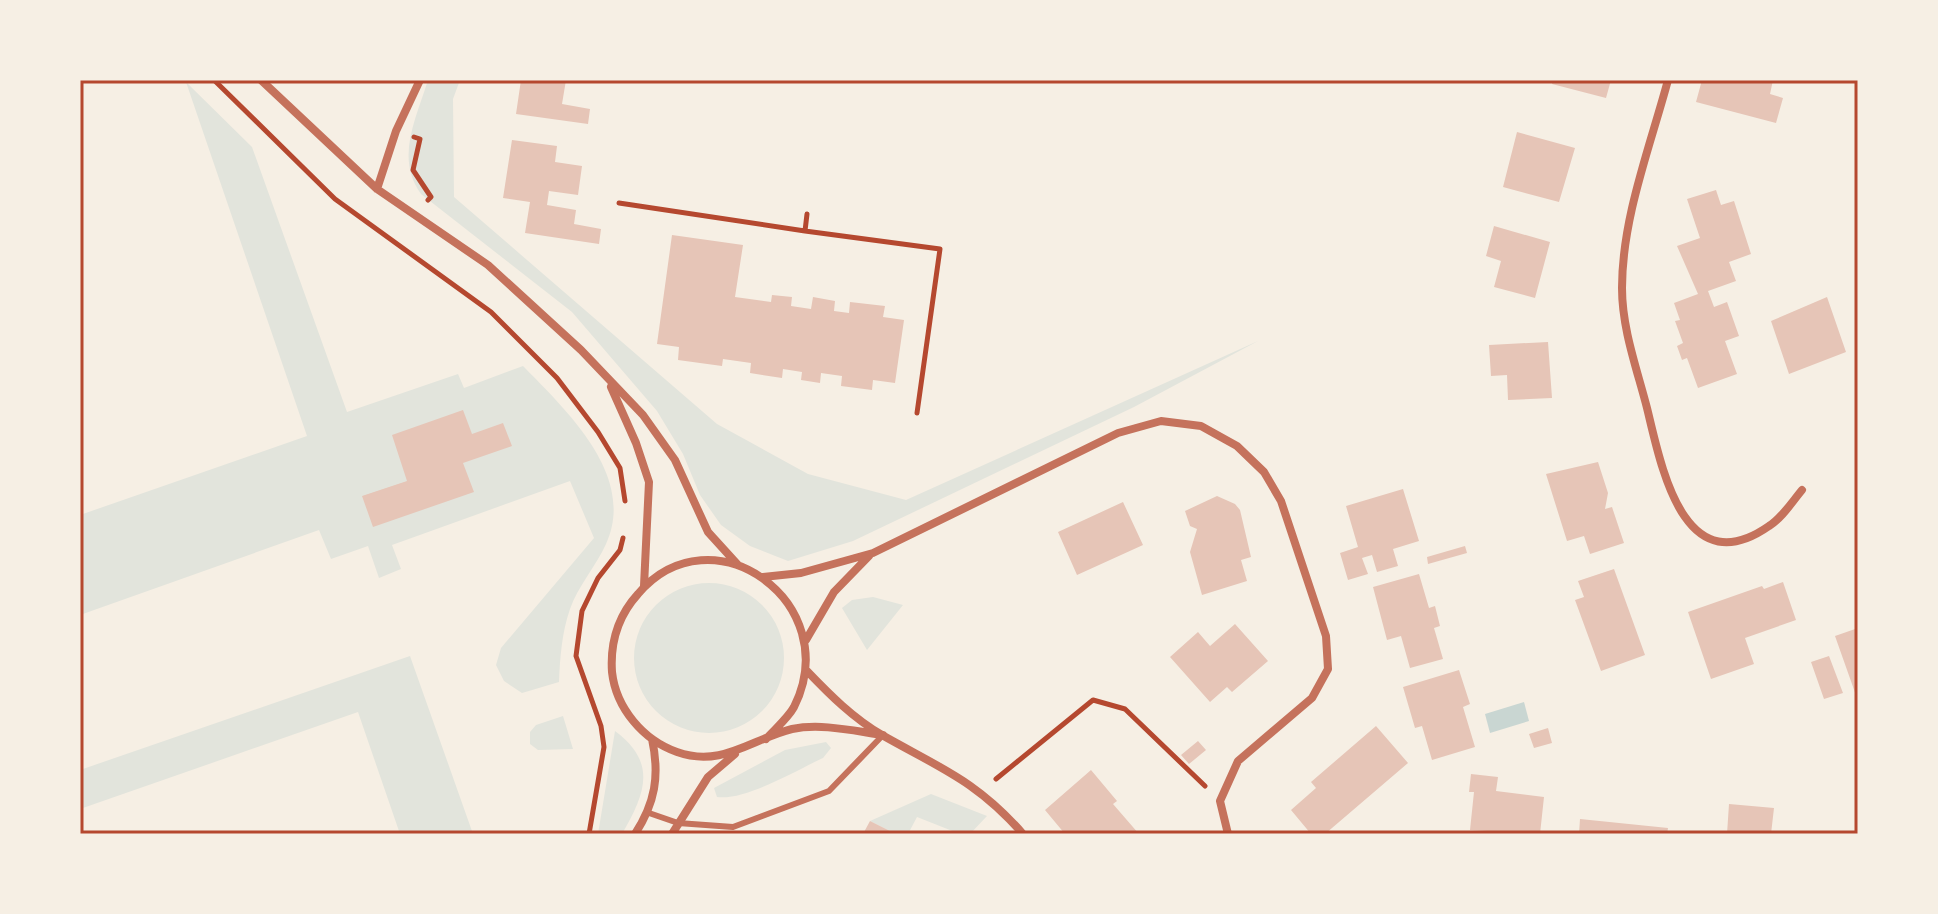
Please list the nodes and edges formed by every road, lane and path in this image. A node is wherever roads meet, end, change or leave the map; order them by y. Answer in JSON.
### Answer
{"nodes":[{"id":1,"x":214,"y":80,"type":"edge"},
{"id":2,"x":261,"y":80,"type":"edge"},
{"id":3,"x":420,"y":80,"type":"edge"},
{"id":4,"x":1668,"y":80,"type":"edge"},
{"id":5,"x":396,"y":131,"type":"junction"},
{"id":6,"x":377,"y":189,"type":"junction"},
{"id":7,"x":619,"y":203,"type":"dead end"},
{"id":8,"x":807,"y":214,"type":"dead end"},
{"id":9,"x":417,"y":216,"type":"junction"},
{"id":10,"x":805,"y":231,"type":"junction"},
{"id":11,"x":398,"y":245,"type":"junction"},
{"id":12,"x":609,"y":383,"type":"junction"},
{"id":13,"x":917,"y":413,"type":"dead end"},
{"id":14,"x":1802,"y":490,"type":"dead end"},
{"id":15,"x":626,"y":504,"type":"dead end"},
{"id":16,"x":625,"y":527,"type":"dead end"},
{"id":17,"x":873,"y":553,"type":"junction"},
{"id":18,"x":738,"y":565,"type":"junction"},
{"id":19,"x":763,"y":577,"type":"junction"},
{"id":20,"x":644,"y":586,"type":"junction"},
{"id":21,"x":806,"y":640,"type":"junction"},
{"id":22,"x":807,"y":671,"type":"junction"},
{"id":23,"x":883,"y":735,"type":"junction"},
{"id":24,"x":652,"y":739,"type":"junction"},
{"id":25,"x":766,"y":739,"type":"junction"},
{"id":26,"x":735,"y":754,"type":"junction"},
{"id":27,"x":981,"y":791,"type":"junction"},
{"id":28,"x":1220,"y":801,"type":"junction"},
{"id":29,"x":649,"y":813,"type":"junction"},
{"id":30,"x":678,"y":823,"type":"junction"},
{"id":31,"x":589,"y":834,"type":"edge"},
{"id":32,"x":635,"y":834,"type":"edge"},
{"id":33,"x":672,"y":834,"type":"edge"},
{"id":34,"x":1023,"y":834,"type":"edge"},
{"id":35,"x":1228,"y":834,"type":"edge"}],
"edges":[{"from":1,"to":11,"type":"path"},
{"from":2,"to":6,"type":"street"},
{"from":3,"to":5,"type":"street"},
{"from":4,"to":14,"type":"street"},
{"from":5,"to":6,"type":"street"},
{"from":5,"to":9,"type":"path"},
{"from":6,"to":9,"type":"street"},
{"from":7,"to":10,"type":"path"},
{"from":8,"to":10,"type":"path"},
{"from":9,"to":11,"type":"path"},
{"from":9,"to":12,"type":"street"},
{"from":10,"to":13,"type":"path"},
{"from":11,"to":15,"type":"path"},
{"from":12,"to":18,"type":"street"},
{"from":12,"to":20,"type":"street"},
{"from":16,"to":31,"type":"path"},
{"from":17,"to":19,"type":"street"},
{"from":17,"to":21,"type":"street"},
{"from":17,"to":28,"type":"street"},
{"from":18,"to":19,"type":"street"},
{"from":18,"to":20,"type":"street"},
{"from":19,"to":21,"type":"street"},
{"from":20,"to":24,"type":"street"},
{"from":21,"to":22,"type":"street"},
{"from":22,"to":23,"type":"street"},
{"from":22,"to":25,"type":"street"},
{"from":23,"to":25,"type":"street"},
{"from":23,"to":27,"type":"street"},
{"from":23,"to":30,"type":"lane"},
{"from":24,"to":26,"type":"street"},
{"from":24,"to":29,"type":"street"},
{"from":25,"to":26,"type":"street"},
{"from":26,"to":30,"type":"street"},
{"from":27,"to":28,"type":"path"},
{"from":27,"to":34,"type":"street"},
{"from":28,"to":35,"type":"street"},
{"from":29,"to":30,"type":"lane"},
{"from":29,"to":32,"type":"street"},
{"from":30,"to":33,"type":"street"}]}
